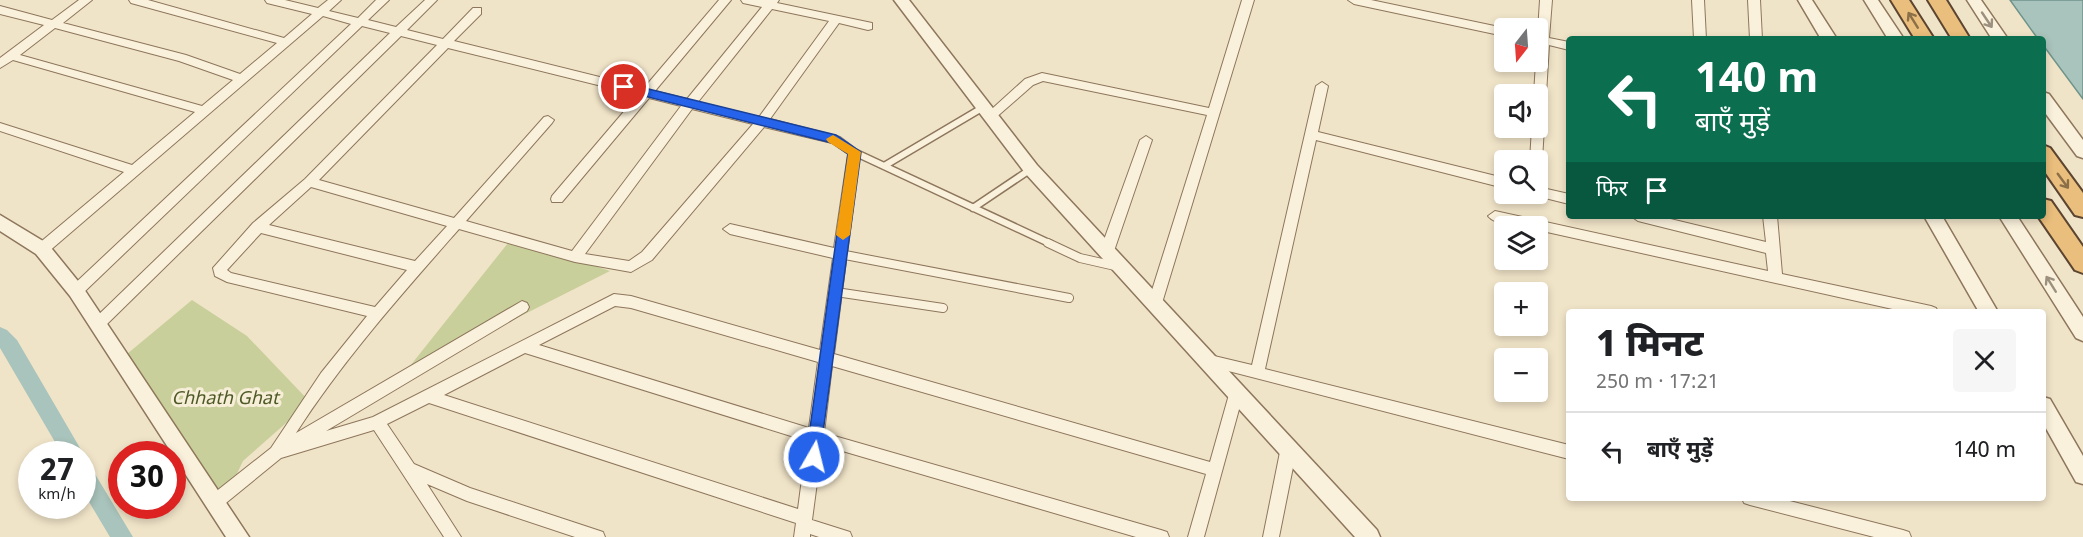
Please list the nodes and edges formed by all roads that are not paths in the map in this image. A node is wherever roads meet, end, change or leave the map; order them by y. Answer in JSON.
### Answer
{"nodes":[{"id":1,"x":86,"y":0,"type":"edge"},
{"id":2,"x":135,"y":0,"type":"edge"},
{"id":3,"x":271,"y":0,"type":"edge"},
{"id":4,"x":335,"y":0,"type":"edge"},
{"id":5,"x":383,"y":0,"type":"edge"},
{"id":6,"x":431,"y":0,"type":"edge"},
{"id":7,"x":724,"y":0,"type":"edge"},
{"id":8,"x":747,"y":0,"type":"edge"},
{"id":9,"x":901,"y":0,"type":"edge"},
{"id":10,"x":1248,"y":0,"type":"edge"},
{"id":11,"x":1354,"y":0,"type":"edge"},
{"id":12,"x":1546,"y":0,"type":"edge"},
{"id":13,"x":1698,"y":0,"type":"edge"},
{"id":14,"x":1754,"y":0,"type":"edge"},
{"id":15,"x":1802,"y":0,"type":"edge"},
{"id":16,"x":1871,"y":0,"type":"edge"},
{"id":17,"x":1900,"y":0,"type":"edge"},
{"id":18,"x":1937,"y":0,"type":"edge"},
{"id":19,"x":1974,"y":0,"type":"edge"},
{"id":20,"x":772,"y":2,"type":"edge"},
{"id":21,"x":0,"y":10,"type":"edge"},
{"id":22,"x":477,"y":11,"type":"dead end"},
{"id":23,"x":321,"y":12,"type":"junction"},
{"id":24,"x":1544,"y":18,"type":"edge"},
{"id":25,"x":836,"y":20,"type":"junction"},
{"id":26,"x":361,"y":22,"type":"junction"},
{"id":27,"x":53,"y":24,"type":"junction"},
{"id":28,"x":868,"y":26,"type":"dead end"},
{"id":29,"x":1494,"y":30,"type":"edge"},
{"id":30,"x":400,"y":32,"type":"junction"},
{"id":31,"x":1700,"y":36,"type":"edge"},
{"id":32,"x":1756,"y":36,"type":"edge"},
{"id":33,"x":1827,"y":36,"type":"edge"},
{"id":34,"x":1894,"y":36,"type":"edge"},
{"id":35,"x":1923,"y":36,"type":"edge"},
{"id":36,"x":1959,"y":36,"type":"edge"},
{"id":37,"x":1998,"y":36,"type":"edge"},
{"id":38,"x":286,"y":42,"type":"junction"},
{"id":39,"x":1548,"y":42,"type":"edge"},
{"id":40,"x":446,"y":43,"type":"junction"},
{"id":41,"x":1566,"y":45,"type":"edge"},
{"id":42,"x":11,"y":56,"type":"junction"},
{"id":43,"x":0,"y":64,"type":"edge"},
{"id":44,"x":1540,"y":72,"type":"edge"},
{"id":45,"x":242,"y":80,"type":"junction"},
{"id":46,"x":1322,"y":86,"type":"dead end"},
{"id":47,"x":646,"y":92,"type":"junction"},
{"id":48,"x":2046,"y":102,"type":"edge"},
{"id":49,"x":690,"y":103,"type":"junction"},
{"id":50,"x":205,"y":111,"type":"junction"},
{"id":51,"x":985,"y":112,"type":"junction"},
{"id":52,"x":1215,"y":113,"type":"junction"},
{"id":53,"x":548,"y":120,"type":"dead end"},
{"id":54,"x":762,"y":121,"type":"junction"},
{"id":55,"x":0,"y":127,"type":"edge"},
{"id":56,"x":1310,"y":134,"type":"junction"},
{"id":57,"x":1146,"y":140,"type":"dead end"},
{"id":58,"x":1536,"y":150,"type":"edge"},
{"id":59,"x":854,"y":152,"type":"junction"},
{"id":60,"x":2083,"y":152,"type":"edge"},
{"id":61,"x":2046,"y":157,"type":"edge"},
{"id":62,"x":884,"y":166,"type":"junction"},
{"id":63,"x":1031,"y":169,"type":"junction"},
{"id":64,"x":135,"y":171,"type":"junction"},
{"id":65,"x":1494,"y":180,"type":"edge"},
{"id":66,"x":309,"y":182,"type":"junction"},
{"id":67,"x":1548,"y":194,"type":"edge"},
{"id":68,"x":1566,"y":198,"type":"edge"},
{"id":69,"x":557,"y":199,"type":"dead end"},
{"id":70,"x":973,"y":208,"type":"junction"},
{"id":71,"x":2083,"y":209,"type":"edge"},
{"id":72,"x":2046,"y":211,"type":"edge"},
{"id":73,"x":1650,"y":219,"type":"edge"},
{"id":74,"x":1770,"y":219,"type":"edge"},
{"id":75,"x":1935,"y":219,"type":"edge"},
{"id":76,"x":2010,"y":219,"type":"edge"},
{"id":77,"x":0,"y":222,"type":"edge"},
{"id":78,"x":456,"y":224,"type":"junction"},
{"id":79,"x":258,"y":227,"type":"junction"},
{"id":80,"x":1548,"y":228,"type":"edge"},
{"id":81,"x":730,"y":229,"type":"dead end"},
{"id":82,"x":42,"y":249,"type":"junction"},
{"id":83,"x":1773,"y":249,"type":"junction"},
{"id":84,"x":1107,"y":252,"type":"junction"},
{"id":85,"x":840,"y":254,"type":"junction"},
{"id":86,"x":575,"y":257,"type":"junction"},
{"id":87,"x":2083,"y":264,"type":"edge"},
{"id":88,"x":417,"y":267,"type":"junction"},
{"id":89,"x":1123,"y":268,"type":"junction"},
{"id":90,"x":1775,"y":277,"type":"junction"},
{"id":91,"x":76,"y":291,"type":"junction"},
{"id":92,"x":836,"y":292,"type":"junction"},
{"id":93,"x":1069,"y":298,"type":"dead end"},
{"id":94,"x":1155,"y":303,"type":"junction"},
{"id":95,"x":522,"y":307,"type":"dead end"},
{"id":96,"x":943,"y":308,"type":"dead end"},
{"id":97,"x":1918,"y":309,"type":"edge"},
{"id":98,"x":1987,"y":309,"type":"edge"},
{"id":99,"x":377,"y":313,"type":"junction"},
{"id":100,"x":98,"y":324,"type":"junction"},
{"id":101,"x":2083,"y":333,"type":"edge"},
{"id":102,"x":522,"y":346,"type":"junction"},
{"id":103,"x":827,"y":359,"type":"junction"},
{"id":104,"x":1210,"y":361,"type":"junction"},
{"id":105,"x":1257,"y":373,"type":"junction"},
{"id":106,"x":1237,"y":391,"type":"junction"},
{"id":107,"x":428,"y":396,"type":"junction"},
{"id":108,"x":2046,"y":410,"type":"edge"},
{"id":109,"x":377,"y":422,"type":"junction"},
{"id":110,"x":816,"y":437,"type":"junction"},
{"id":111,"x":1289,"y":447,"type":"junction"},
{"id":112,"x":1566,"y":451,"type":"edge"},
{"id":113,"x":276,"y":453,"type":"junction"},
{"id":114,"x":408,"y":469,"type":"junction"},
{"id":115,"x":1215,"y":470,"type":"junction"},
{"id":116,"x":2083,"y":475,"type":"edge"},
{"id":117,"x":1762,"y":501,"type":"edge"},
{"id":118,"x":215,"y":502,"type":"junction"},
{"id":119,"x":804,"y":527,"type":"edge"},
{"id":120,"x":238,"y":537,"type":"edge"},
{"id":121,"x":453,"y":537,"type":"edge"},
{"id":122,"x":597,"y":537,"type":"edge"},
{"id":123,"x":844,"y":537,"type":"edge"},
{"id":124,"x":1161,"y":537,"type":"edge"},
{"id":125,"x":1196,"y":537,"type":"edge"},
{"id":126,"x":1271,"y":537,"type":"edge"},
{"id":127,"x":1370,"y":537,"type":"edge"},
{"id":128,"x":1903,"y":537,"type":"edge"}],
"edges":[{"from":1,"to":27,"type":"street"},
{"from":2,"to":38,"type":"street"},
{"from":3,"to":23,"type":"street"},
{"from":4,"to":23,"type":"street"},
{"from":5,"to":26,"type":"street"},
{"from":6,"to":30,"type":"street"},
{"from":7,"to":47,"type":"street"},
{"from":8,"to":20,"type":"street"},
{"from":9,"to":51,"type":"street"},
{"from":10,"to":52,"type":"street"},
{"from":11,"to":29,"type":"street"},
{"from":12,"to":24,"type":"street"},
{"from":13,"to":31,"type":"street"},
{"from":14,"to":32,"type":"street"},
{"from":15,"to":33,"type":"street"},
{"from":16,"to":34,"type":"street"},
{"from":35,"to":17,"type":"highway","one_way":true},
{"from":18,"to":36,"type":"highway"},
{"from":19,"to":37,"type":"street","one_way":true},
{"from":20,"to":25,"type":"street"},
{"from":20,"to":49,"type":"street"},
{"from":21,"to":27,"type":"street"},
{"from":22,"to":40,"type":"street"},
{"from":23,"to":26,"type":"street"},
{"from":23,"to":38,"type":"street"},
{"from":25,"to":28,"type":"street"},
{"from":25,"to":54,"type":"street"},
{"from":26,"to":30,"type":"street"},
{"from":26,"to":91,"type":"street"},
{"from":27,"to":42,"type":"street"},
{"from":27,"to":45,"type":"street"},
{"from":30,"to":40,"type":"street"},
{"from":30,"to":100,"type":"street"},
{"from":38,"to":45,"type":"street"},
{"from":39,"to":41,"type":"street"},
{"from":40,"to":47,"type":"street"},
{"from":40,"to":66,"type":"street"},
{"from":42,"to":43,"type":"street"},
{"from":42,"to":50,"type":"street"},
{"from":44,"to":58,"type":"street"},
{"from":45,"to":50,"type":"street"},
{"from":46,"to":56,"type":"street"},
{"from":47,"to":49,"type":"street"},
{"from":47,"to":69,"type":"street"},
{"from":48,"to":60,"type":"street"},
{"from":49,"to":54,"type":"street"},
{"from":49,"to":86,"type":"street"},
{"from":50,"to":64,"type":"street"},
{"from":51,"to":52,"type":"street"},
{"from":51,"to":62,"type":"lane"},
{"from":51,"to":63,"type":"street"},
{"from":52,"to":94,"type":"street"},
{"from":53,"to":78,"type":"street"},
{"from":54,"to":59,"type":"street"},
{"from":54,"to":86,"type":"street"},
{"from":55,"to":64,"type":"street"},
{"from":56,"to":65,"type":"street"},
{"from":56,"to":105,"type":"street"},
{"from":57,"to":84,"type":"street"},
{"from":59,"to":62,"type":"lane"},
{"from":59,"to":85,"type":"street"},
{"from":61,"to":71,"type":"highway","one_way":true},
{"from":62,"to":70,"type":"lane"},
{"from":63,"to":70,"type":"lane"},
{"from":63,"to":84,"type":"street"},
{"from":64,"to":82,"type":"street"},
{"from":66,"to":78,"type":"street"},
{"from":66,"to":79,"type":"street"},
{"from":67,"to":68,"type":"street"},
{"from":70,"to":89,"type":"lane"},
{"from":72,"to":87,"type":"highway"},
{"from":73,"to":83,"type":"street"},
{"from":74,"to":83,"type":"street"},
{"from":75,"to":98,"type":"street"},
{"from":101,"to":76,"type":"street","one_way":true},
{"from":77,"to":82,"type":"street"},
{"from":78,"to":86,"type":"street"},
{"from":78,"to":88,"type":"street"},
{"from":79,"to":88,"type":"street"},
{"from":79,"to":99,"type":"street"},
{"from":80,"to":90,"type":"street"},
{"from":81,"to":85,"type":"street"},
{"from":82,"to":91,"type":"street"},
{"from":83,"to":90,"type":"street"},
{"from":84,"to":89,"type":"street"},
{"from":85,"to":92,"type":"street"},
{"from":85,"to":93,"type":"lane"},
{"from":88,"to":99,"type":"street"},
{"from":89,"to":94,"type":"street"},
{"from":90,"to":97,"type":"street"},
{"from":91,"to":100,"type":"street"},
{"from":92,"to":96,"type":"lane"},
{"from":92,"to":103,"type":"street"},
{"from":94,"to":104,"type":"street"},
{"from":95,"to":113,"type":"street"},
{"from":99,"to":113,"type":"street"},
{"from":100,"to":118,"type":"street"},
{"from":102,"to":103,"type":"street"},
{"from":102,"to":107,"type":"street"},
{"from":102,"to":110,"type":"street"},
{"from":103,"to":110,"type":"street"},
{"from":103,"to":115,"type":"street"},
{"from":104,"to":105,"type":"street"},
{"from":104,"to":106,"type":"street"},
{"from":105,"to":112,"type":"street"},
{"from":106,"to":111,"type":"street"},
{"from":106,"to":115,"type":"street"},
{"from":107,"to":109,"type":"street"},
{"from":107,"to":119,"type":"street"},
{"from":108,"to":116,"type":"street"},
{"from":109,"to":113,"type":"street"},
{"from":109,"to":114,"type":"street"},
{"from":110,"to":119,"type":"street"},
{"from":110,"to":124,"type":"street"},
{"from":111,"to":126,"type":"street"},
{"from":111,"to":127,"type":"street"},
{"from":113,"to":118,"type":"street"},
{"from":114,"to":121,"type":"street"},
{"from":114,"to":122,"type":"street"},
{"from":115,"to":125,"type":"street"},
{"from":117,"to":128,"type":"street"},
{"from":118,"to":120,"type":"street"},
{"from":119,"to":123,"type":"street"}]}
